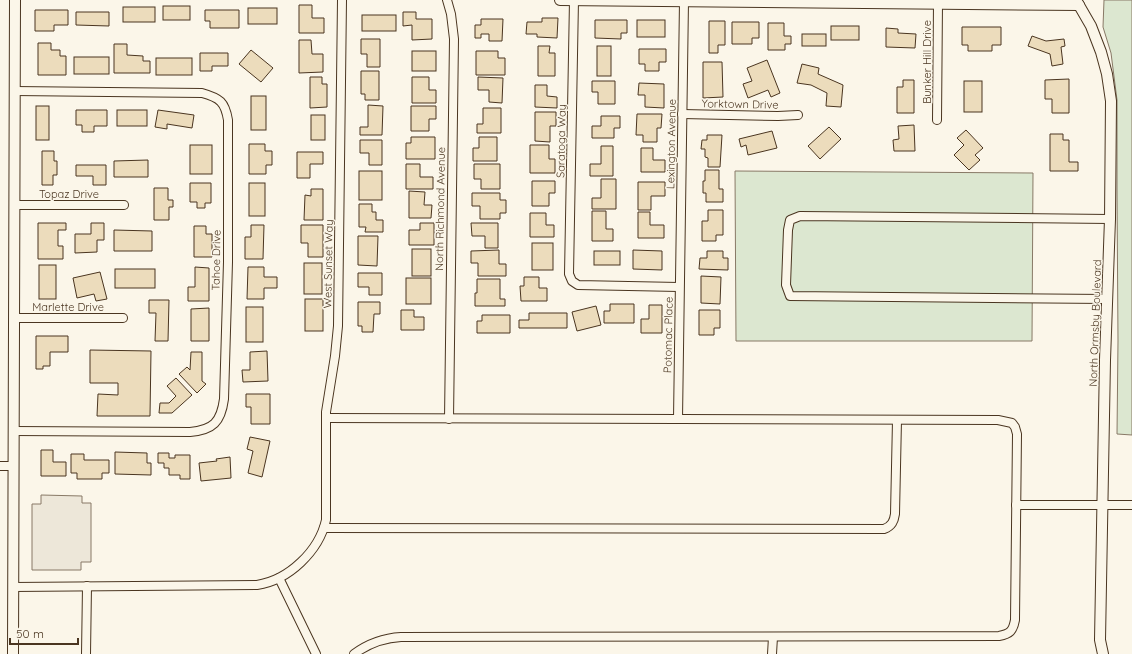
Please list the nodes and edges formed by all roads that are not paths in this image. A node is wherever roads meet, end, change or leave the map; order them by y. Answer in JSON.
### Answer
{"nodes":[{"id":1,"x":15,"y":0,"type":"edge"},
{"id":2,"x":342,"y":0,"type":"edge"},
{"id":3,"x":447,"y":0,"type":"edge"},
{"id":4,"x":560,"y":0,"type":"edge"},
{"id":5,"x":574,"y":0,"type":"edge"},
{"id":6,"x":637,"y":0,"type":"edge"},
{"id":7,"x":684,"y":1,"type":"junction"},
{"id":8,"x":942,"y":2,"type":"edge"},
{"id":9,"x":1077,"y":2,"type":"edge"},
{"id":10,"x":14,"y":91,"type":"junction"},
{"id":11,"x":682,"y":114,"type":"junction"},
{"id":12,"x":798,"y":115,"type":"dead end"},
{"id":13,"x":937,"y":120,"type":"dead end"},
{"id":14,"x":14,"y":205,"type":"junction"},
{"id":15,"x":124,"y":205,"type":"dead end"},
{"id":16,"x":1110,"y":219,"type":"junction"},
{"id":17,"x":572,"y":281,"type":"joint"},
{"id":18,"x":679,"y":287,"type":"junction"},
{"id":19,"x":1107,"y":299,"type":"junction"},
{"id":20,"x":14,"y":318,"type":"junction"},
{"id":21,"x":123,"y":318,"type":"dead end"},
{"id":22,"x":326,"y":418,"type":"junction"},
{"id":23,"x":449,"y":419,"type":"junction"},
{"id":24,"x":678,"y":419,"type":"junction"},
{"id":25,"x":897,"y":420,"type":"junction"},
{"id":26,"x":13,"y":431,"type":"junction"},
{"id":27,"x":0,"y":466,"type":"edge"},
{"id":28,"x":13,"y":466,"type":"junction"},
{"id":29,"x":1016,"y":505,"type":"junction"},
{"id":30,"x":1103,"y":505,"type":"junction"},
{"id":31,"x":1132,"y":505,"type":"edge"},
{"id":32,"x":324,"y":528,"type":"junction"},
{"id":33,"x":279,"y":578,"type":"junction"},
{"id":34,"x":87,"y":586,"type":"junction"},
{"id":35,"x":13,"y":587,"type":"junction"},
{"id":36,"x":773,"y":636,"type":"junction"},
{"id":37,"x":13,"y":654,"type":"edge"},
{"id":38,"x":86,"y":654,"type":"edge"},
{"id":39,"x":316,"y":654,"type":"edge"},
{"id":40,"x":354,"y":654,"type":"edge"},
{"id":41,"x":772,"y":654,"type":"edge"},
{"id":42,"x":1103,"y":654,"type":"edge"}],
"edges":[{"from":1,"to":10,"type":"street"},
{"from":2,"to":22,"type":"street","name":"West Sunset Way"},
{"from":3,"to":23,"type":"street","name":"North Richmond Avenue"},
{"from":4,"to":5,"type":"street"},
{"from":5,"to":6,"type":"street"},
{"from":5,"to":17,"type":"street","name":"Saratoga Way"},
{"from":6,"to":7,"type":"street"},
{"from":7,"to":8,"type":"street"},
{"from":7,"to":11,"type":"street","name":"Lexington Avenue"},
{"from":8,"to":9,"type":"street"},
{"from":8,"to":13,"type":"street","name":"Bunker Hill Drive"},
{"from":9,"to":16,"type":"street","name":"North Ormsby Boulevard"},
{"from":10,"to":14,"type":"street"},
{"from":10,"to":26,"type":"street","name":"Tahoe Drive"},
{"from":11,"to":12,"type":"street","name":"Yorktown Drive"},
{"from":11,"to":18,"type":"street","name":"Lexington Avenue"},
{"from":14,"to":15,"type":"street","name":"Topaz Drive"},
{"from":14,"to":20,"type":"street"},
{"from":16,"to":19,"type":"street","name":"North Ormsby Boulevard"},
{"from":16,"to":19,"type":"street"},
{"from":17,"to":18,"type":"street","name":"Potomac Place"},
{"from":18,"to":24,"type":"street","name":"Potomac Place"},
{"from":19,"to":30,"type":"street","name":"North Ormsby Boulevard"},
{"from":20,"to":21,"type":"street","name":"Marlette Drive"},
{"from":20,"to":26,"type":"street"},
{"from":22,"to":23,"type":"street"},
{"from":22,"to":32,"type":"street","name":"West Sunset Way"},
{"from":23,"to":24,"type":"street"},
{"from":24,"to":25,"type":"street"},
{"from":25,"to":29,"type":"street"},
{"from":25,"to":32,"type":"street"},
{"from":26,"to":28,"type":"street"},
{"from":27,"to":28,"type":"street"},
{"from":28,"to":35,"type":"street"},
{"from":29,"to":30,"type":"street"},
{"from":29,"to":36,"type":"street"},
{"from":30,"to":31,"type":"street"},
{"from":30,"to":42,"type":"street","name":"North Ormsby Boulevard"},
{"from":32,"to":33,"type":"street"},
{"from":33,"to":34,"type":"street"},
{"from":33,"to":39,"type":"street"},
{"from":34,"to":35,"type":"street"},
{"from":34,"to":38,"type":"street"},
{"from":35,"to":37,"type":"street"},
{"from":36,"to":40,"type":"street"},
{"from":36,"to":41,"type":"street"}]}
